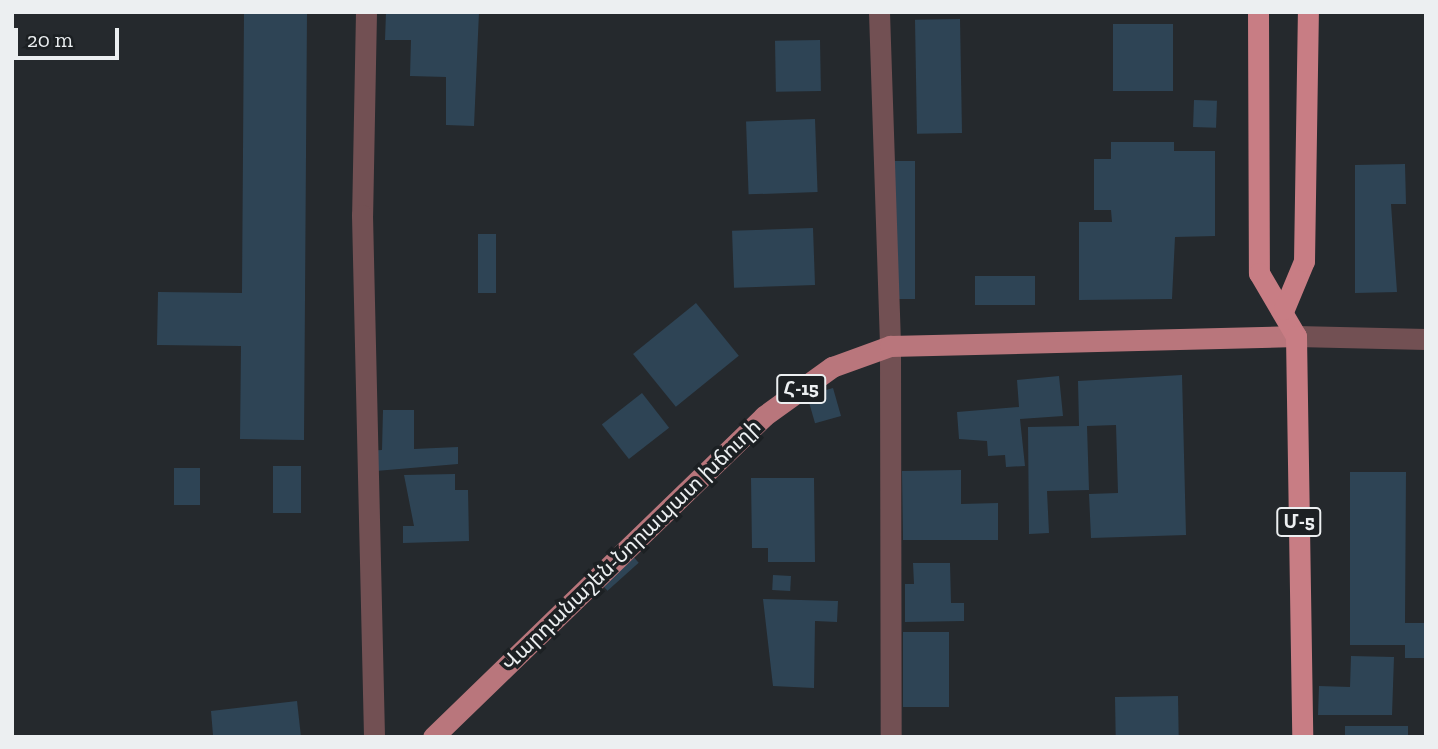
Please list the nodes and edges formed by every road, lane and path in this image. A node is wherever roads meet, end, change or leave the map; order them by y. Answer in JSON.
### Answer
{"nodes":[{"id":1,"x":366,"y":12,"type":"edge"},
{"id":2,"x":879,"y":12,"type":"edge"},
{"id":3,"x":1258,"y":12,"type":"edge"},
{"id":4,"x":1308,"y":12,"type":"edge"},
{"id":5,"x":1284,"y":309,"type":"junction"},
{"id":6,"x":1296,"y":336,"type":"junction"},
{"id":7,"x":1426,"y":339,"type":"edge"},
{"id":8,"x":890,"y":346,"type":"junction"},
{"id":9,"x":374,"y":737,"type":"edge"},
{"id":10,"x":433,"y":737,"type":"edge"},
{"id":11,"x":891,"y":737,"type":"edge"},
{"id":12,"x":1302,"y":737,"type":"edge"}],
"edges":[{"from":1,"to":9,"type":"street"},
{"from":2,"to":8,"type":"street"},
{"from":3,"to":5,"type":"highway","number":"Մ-5"},
{"from":4,"to":5,"type":"highway"},
{"from":5,"to":6,"type":"highway","number":"Մ-5"},
{"from":6,"to":7,"type":"street"},
{"from":6,"to":8,"type":"main road","name":"Վարդանաշեն-Նորապատ խճուղի","number":"Հ-15"},
{"from":6,"to":12,"type":"highway","number":"Մ-5"},
{"from":8,"to":10,"type":"main road","name":"Վարդանաշեն-Նորապատ խճուղի","number":"Հ-15"},
{"from":8,"to":11,"type":"street"}]}
